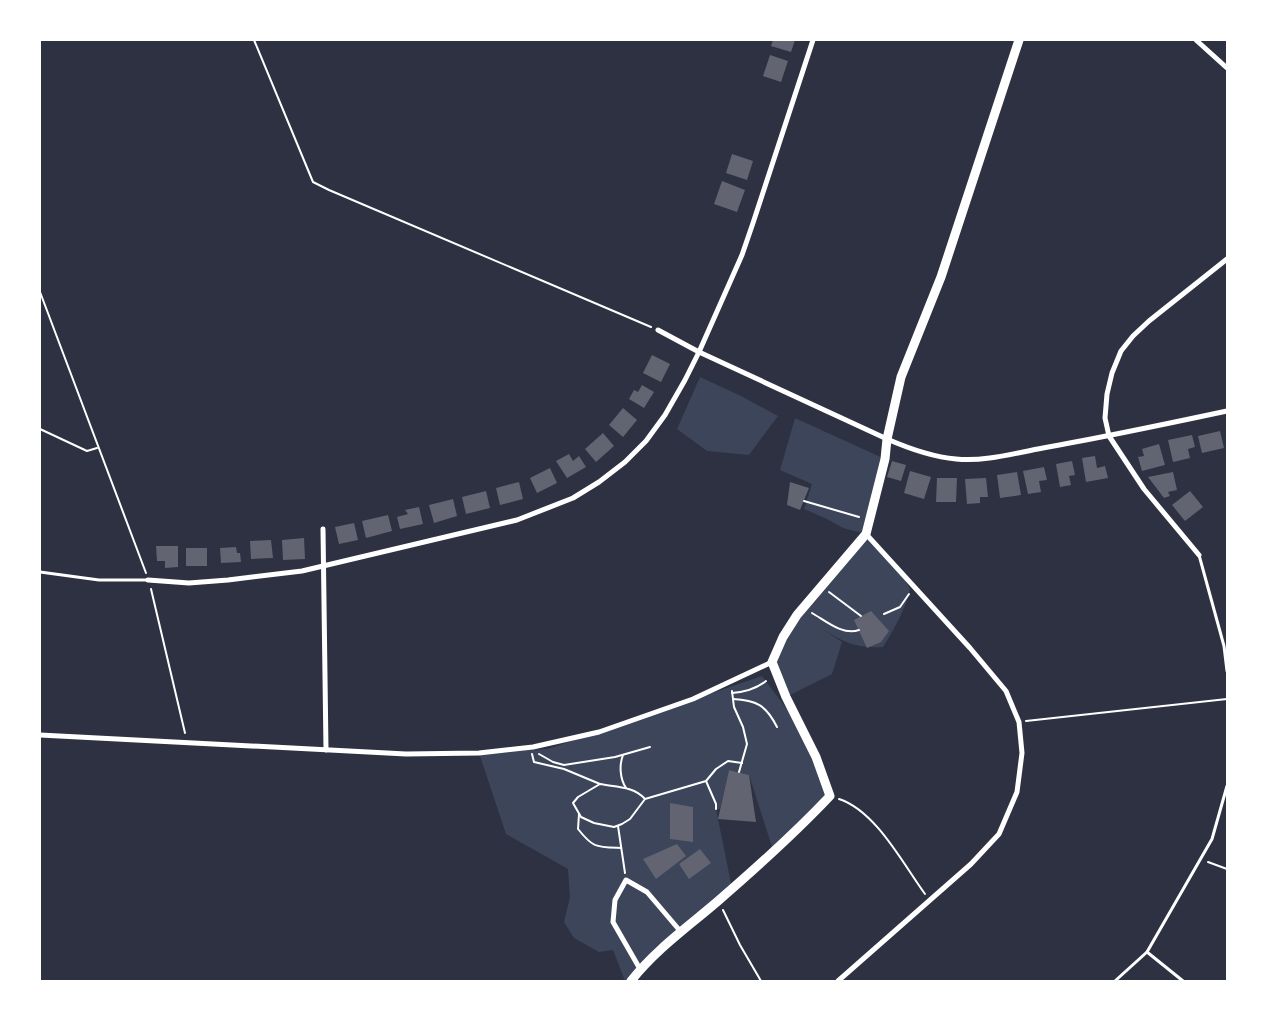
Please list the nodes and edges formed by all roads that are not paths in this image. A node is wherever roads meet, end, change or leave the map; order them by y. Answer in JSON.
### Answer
{"nodes":[{"id":1,"x":813,"y":40,"type":"edge"},
{"id":2,"x":1018,"y":40,"type":"edge"},
{"id":3,"x":1196,"y":40,"type":"edge"},
{"id":4,"x":1227,"y":68,"type":"edge"},
{"id":5,"x":1227,"y":260,"type":"edge"},
{"id":6,"x":658,"y":330,"type":"road end"},
{"id":7,"x":699,"y":352,"type":"junction"},
{"id":8,"x":1227,"y":411,"type":"edge"},
{"id":9,"x":1109,"y":436,"type":"junction"},
{"id":10,"x":887,"y":439,"type":"junction"},
{"id":11,"x":323,"y":529,"type":"dead end"},
{"id":12,"x":866,"y":534,"type":"junction"},
{"id":13,"x":1199,"y":555,"type":"joint"},
{"id":14,"x":324,"y":567,"type":"junction"},
{"id":15,"x":40,"y":572,"type":"edge"},
{"id":16,"x":148,"y":580,"type":"joint"},
{"id":17,"x":772,"y":662,"type":"junction"},
{"id":18,"x":1227,"y":671,"type":"edge"},
{"id":19,"x":40,"y":735,"type":"edge"},
{"id":20,"x":326,"y":750,"type":"junction"},
{"id":21,"x":1227,"y":786,"type":"edge"},
{"id":22,"x":680,"y":932,"type":"junction"},
{"id":23,"x":1147,"y":952,"type":"junction"},
{"id":24,"x":640,"y":969,"type":"junction"},
{"id":25,"x":631,"y":981,"type":"edge"},
{"id":26,"x":838,"y":981,"type":"edge"},
{"id":27,"x":1115,"y":981,"type":"edge"},
{"id":28,"x":1184,"y":981,"type":"edge"}],
"edges":[{"from":1,"to":7,"type":"street"},
{"from":2,"to":10,"type":"street"},
{"from":3,"to":4,"type":"street"},
{"from":5,"to":9,"type":"street"},
{"from":6,"to":7,"type":"street"},
{"from":7,"to":10,"type":"street"},
{"from":7,"to":14,"type":"street"},
{"from":8,"to":9,"type":"street"},
{"from":9,"to":10,"type":"street"},
{"from":9,"to":13,"type":"street"},
{"from":10,"to":12,"type":"street"},
{"from":11,"to":14,"type":"street"},
{"from":12,"to":17,"type":"street"},
{"from":12,"to":26,"type":"street"},
{"from":13,"to":18,"type":"lane"},
{"from":14,"to":16,"type":"street"},
{"from":14,"to":20,"type":"street"},
{"from":15,"to":16,"type":"lane"},
{"from":17,"to":20,"type":"street"},
{"from":17,"to":22,"type":"street"},
{"from":19,"to":20,"type":"street"},
{"from":21,"to":23,"type":"lane"},
{"from":22,"to":24,"type":"street"},
{"from":22,"to":24,"type":"street"},
{"from":23,"to":27,"type":"lane"},
{"from":23,"to":28,"type":"lane"},
{"from":24,"to":25,"type":"street"}]}
